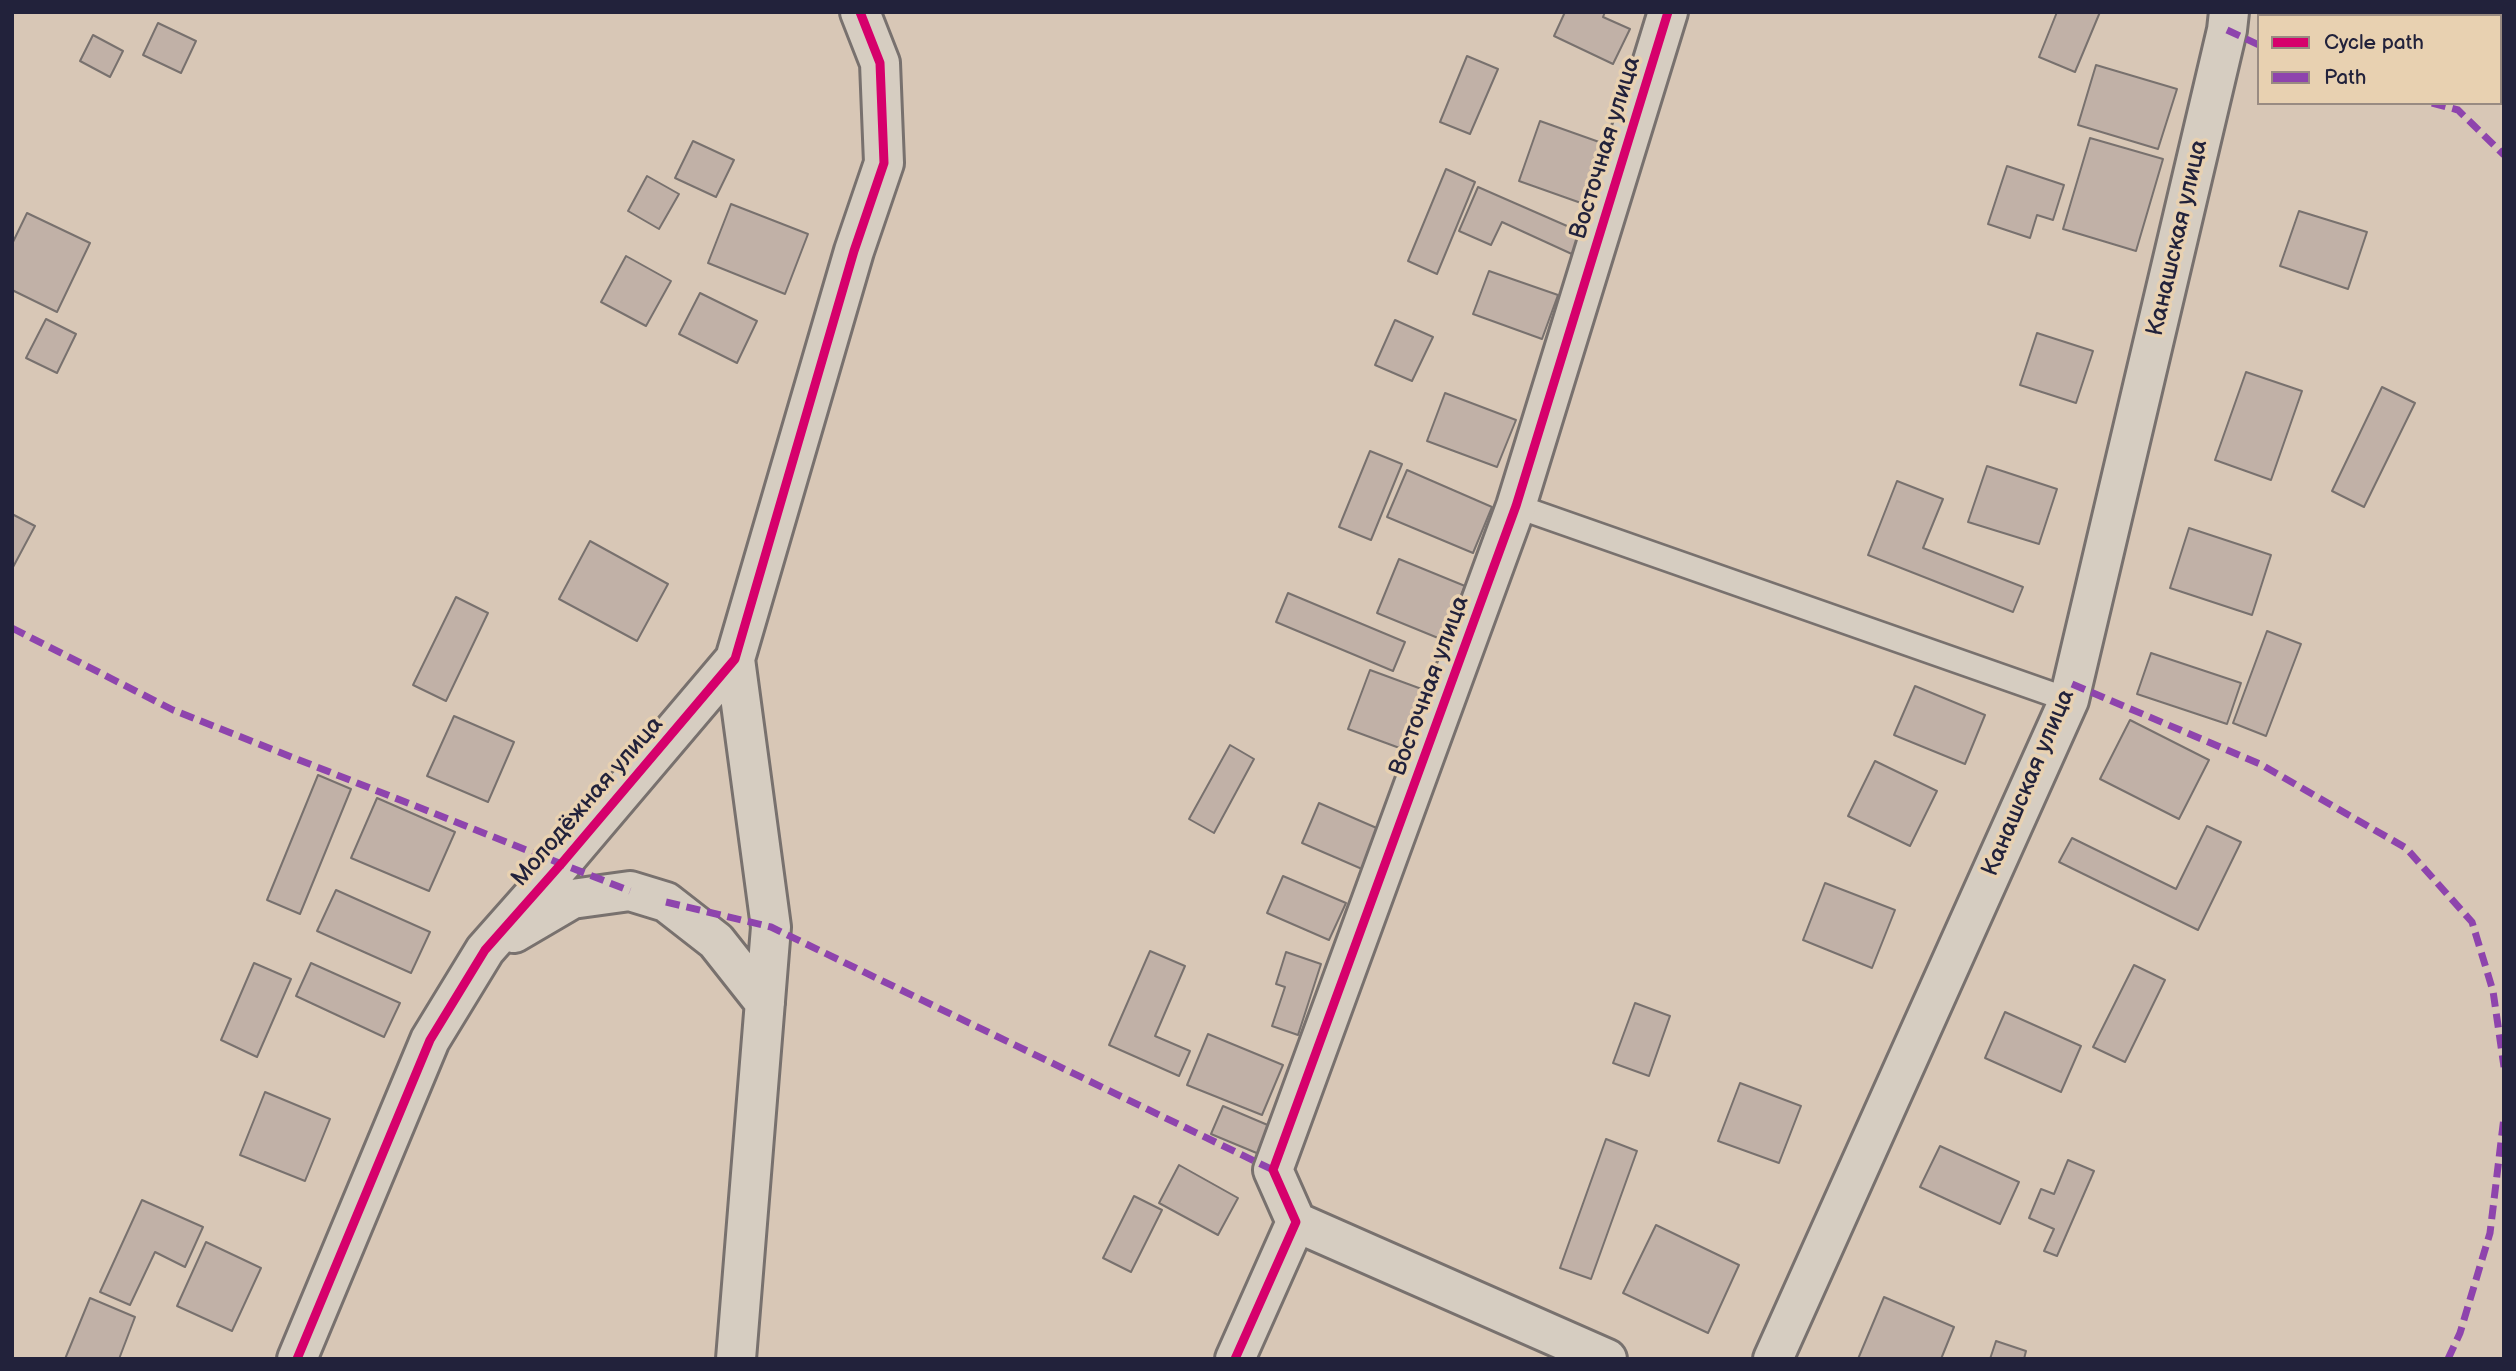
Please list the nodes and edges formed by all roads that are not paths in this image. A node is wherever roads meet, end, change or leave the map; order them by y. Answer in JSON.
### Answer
{"nodes":[{"id":1,"x":860,"y":12,"type":"edge"},
{"id":2,"x":1668,"y":12,"type":"edge"},
{"id":3,"x":2222,"y":18,"type":"edge"},
{"id":4,"x":1516,"y":506,"type":"junction"},
{"id":5,"x":735,"y":659,"type":"junction"},
{"id":6,"x":2069,"y":700,"type":"junction"},
{"id":7,"x":485,"y":950,"type":"junction"},
{"id":8,"x":765,"y":1003,"type":"junction"},
{"id":9,"x":1296,"y":1222,"type":"junction"},
{"id":10,"x":297,"y":1359,"type":"edge"},
{"id":11,"x":736,"y":1359,"type":"edge"},
{"id":12,"x":1235,"y":1359,"type":"edge"},
{"id":13,"x":1607,"y":1359,"type":"edge"},
{"id":14,"x":1773,"y":1359,"type":"edge"}],
"edges":[{"from":1,"to":5,"type":"street","name":"Молодёжная улица"},
{"from":2,"to":4,"type":"street","name":"Восточная улица"},
{"from":3,"to":6,"type":"street","name":"Канашская улица"},
{"from":4,"to":6,"type":"lane"},
{"from":4,"to":9,"type":"street","name":"Восточная улица"},
{"from":5,"to":7,"type":"street","name":"Молодёжная улица"},
{"from":5,"to":8,"type":"street"},
{"from":6,"to":14,"type":"street","name":"Канашская улица"},
{"from":7,"to":8,"type":"street"},
{"from":7,"to":10,"type":"street","name":"Молодёжная улица"},
{"from":8,"to":11,"type":"street"},
{"from":9,"to":12,"type":"street"},
{"from":9,"to":13,"type":"street"}]}
